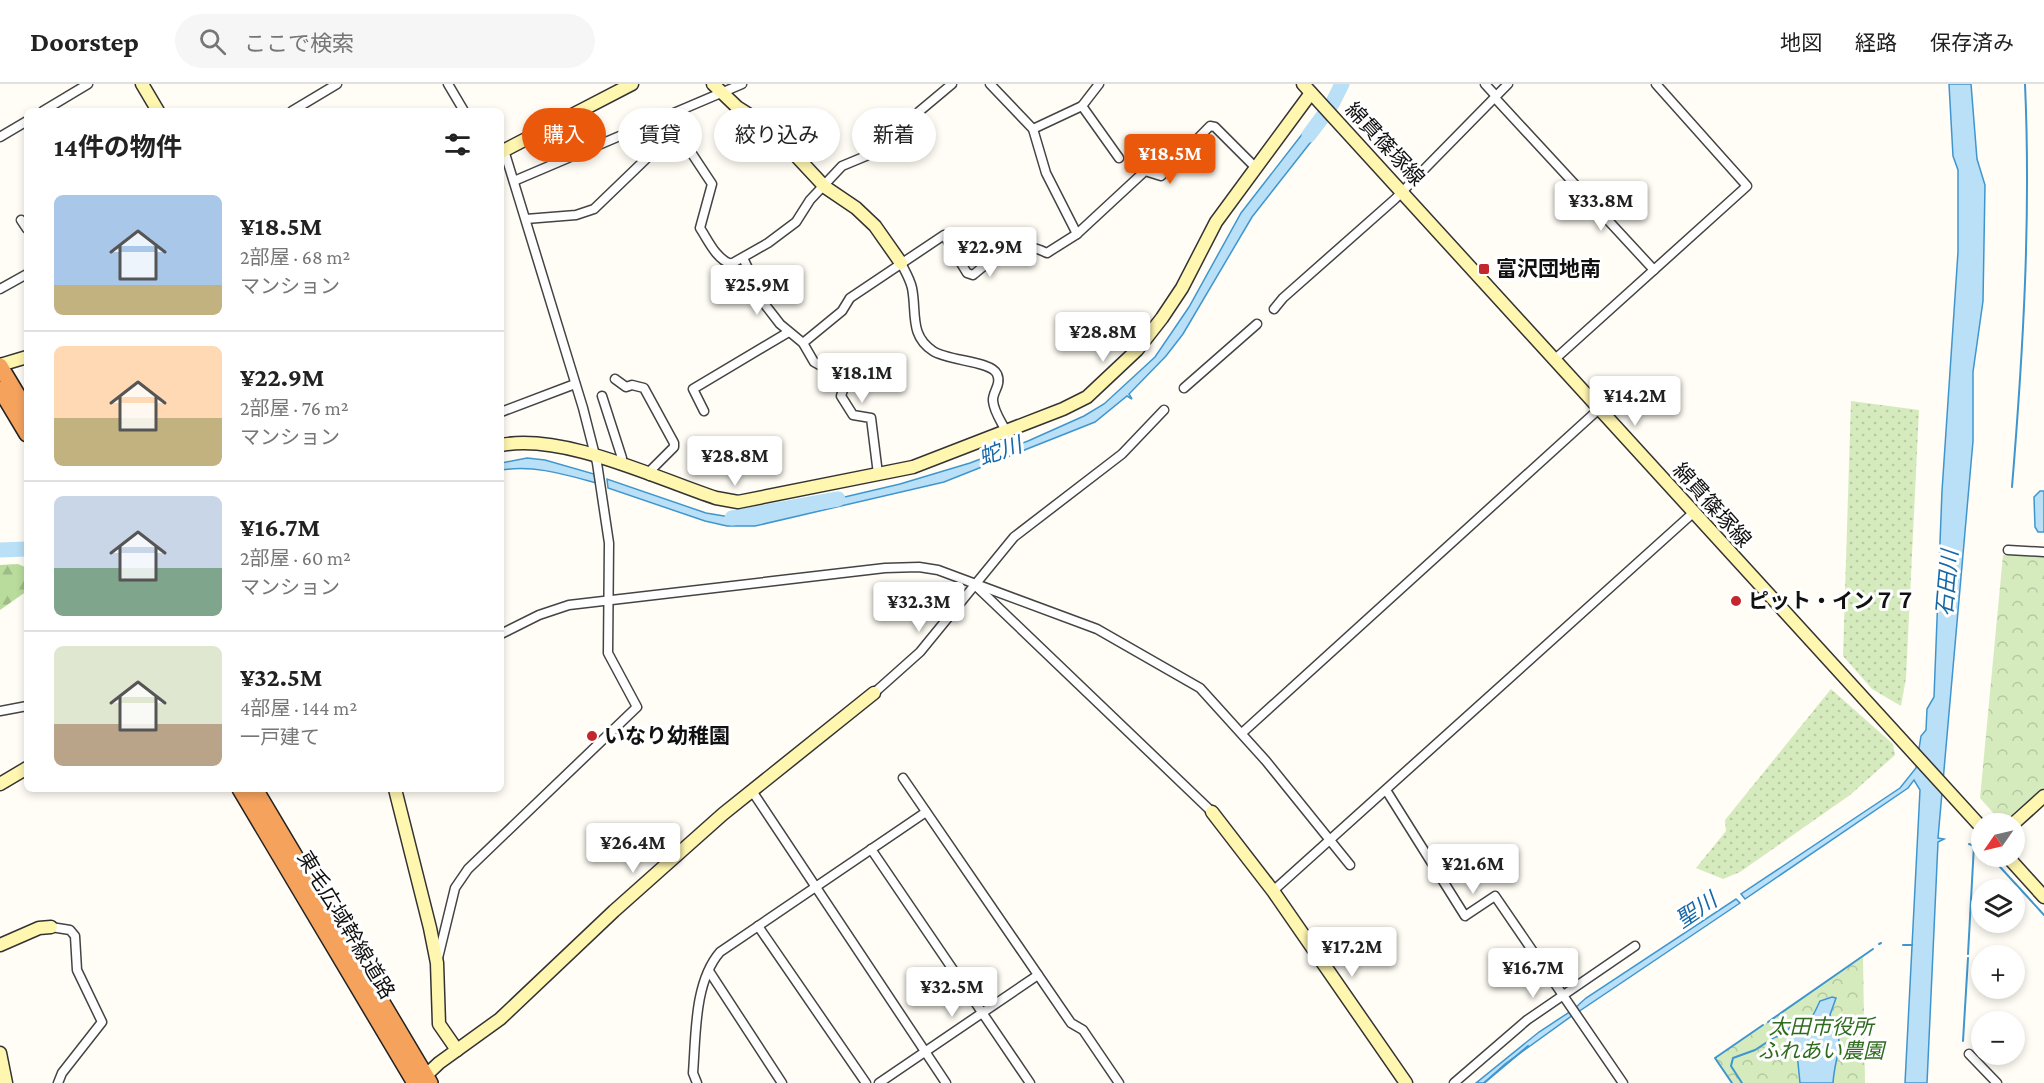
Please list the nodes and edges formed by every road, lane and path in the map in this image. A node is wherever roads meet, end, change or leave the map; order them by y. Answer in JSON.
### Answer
{"nodes":[{"id":1,"x":88,"y":84,"type":"edge"},
{"id":2,"x":142,"y":84,"type":"edge"},
{"id":3,"x":337,"y":84,"type":"edge"},
{"id":4,"x":448,"y":84,"type":"edge"},
{"id":5,"x":632,"y":84,"type":"edge"},
{"id":6,"x":713,"y":84,"type":"edge"},
{"id":7,"x":742,"y":84,"type":"edge"},
{"id":8,"x":952,"y":84,"type":"edge"},
{"id":9,"x":990,"y":84,"type":"edge"},
{"id":10,"x":1099,"y":84,"type":"edge"},
{"id":11,"x":1485,"y":84,"type":"edge"},
{"id":12,"x":1508,"y":84,"type":"edge"},
{"id":13,"x":1656,"y":84,"type":"edge"},
{"id":14,"x":1310,"y":92,"type":"edge"},
{"id":15,"x":721,"y":94,"type":"junction"},
{"id":16,"x":1496,"y":97,"type":"junction"},
{"id":17,"x":1082,"y":106,"type":"junction"},
{"id":18,"x":48,"y":108,"type":"edge"},
{"id":19,"x":156,"y":108,"type":"edge"},
{"id":20,"x":297,"y":108,"type":"edge"},
{"id":21,"x":462,"y":108,"type":"edge"},
{"id":22,"x":687,"y":108,"type":"edge"},
{"id":23,"x":24,"y":123,"type":"edge"},
{"id":24,"x":1033,"y":129,"type":"junction"},
{"id":25,"x":0,"y":137,"type":"edge"},
{"id":26,"x":618,"y":137,"type":"edge"},
{"id":27,"x":504,"y":150,"type":"edge"},
{"id":28,"x":504,"y":154,"type":"edge"},
{"id":29,"x":1119,"y":158,"type":"dead end"},
{"id":30,"x":643,"y":162,"type":"edge"},
{"id":31,"x":697,"y":162,"type":"edge"},
{"id":32,"x":1256,"y":168,"type":"junction"},
{"id":33,"x":514,"y":182,"type":"junction"},
{"id":34,"x":825,"y":187,"type":"junction"},
{"id":35,"x":1402,"y":191,"type":"junction"},
{"id":36,"x":526,"y":219,"type":"junction"},
{"id":37,"x":21,"y":220,"type":"dead end"},
{"id":38,"x":24,"y":224,"type":"edge"},
{"id":39,"x":1077,"y":234,"type":"junction"},
{"id":40,"x":743,"y":258,"type":"junction"},
{"id":41,"x":901,"y":263,"type":"junction"},
{"id":42,"x":1654,"y":270,"type":"junction"},
{"id":43,"x":24,"y":276,"type":"edge"},
{"id":44,"x":0,"y":289,"type":"edge"},
{"id":45,"x":1274,"y":309,"type":"dead end"},
{"id":46,"x":1257,"y":324,"type":"dead end"},
{"id":47,"x":788,"y":333,"type":"junction"},
{"id":48,"x":803,"y":343,"type":"junction"},
{"id":49,"x":24,"y":358,"type":"edge"},
{"id":50,"x":1554,"y":360,"type":"junction"},
{"id":51,"x":0,"y":365,"type":"edge"},
{"id":52,"x":615,"y":379,"type":"dead end"},
{"id":53,"x":575,"y":384,"type":"junction"},
{"id":54,"x":1184,"y":388,"type":"dead end"},
{"id":55,"x":0,"y":389,"type":"edge"},
{"id":56,"x":602,"y":396,"type":"dead end"},
{"id":57,"x":24,"y":406,"type":"edge"},
{"id":58,"x":1599,"y":409,"type":"junction"},
{"id":59,"x":504,"y":410,"type":"edge"},
{"id":60,"x":1164,"y":410,"type":"dead end"},
{"id":61,"x":704,"y":411,"type":"dead end"},
{"id":62,"x":24,"y":429,"type":"edge"},
{"id":63,"x":1006,"y":431,"type":"junction"},
{"id":64,"x":504,"y":445,"type":"edge"},
{"id":65,"x":596,"y":459,"type":"junction"},
{"id":66,"x":620,"y":465,"type":"junction"},
{"id":67,"x":878,"y":474,"type":"junction"},
{"id":68,"x":650,"y":476,"type":"junction"},
{"id":69,"x":1693,"y":513,"type":"junction"},
{"id":70,"x":2008,"y":550,"type":"dead end"},
{"id":71,"x":2044,"y":552,"type":"edge"},
{"id":72,"x":974,"y":584,"type":"junction"},
{"id":73,"x":607,"y":601,"type":"junction"},
{"id":74,"x":504,"y":632,"type":"edge"},
{"id":75,"x":874,"y":693,"type":"joint"},
{"id":76,"x":24,"y":707,"type":"edge"},
{"id":77,"x":0,"y":711,"type":"edge"},
{"id":78,"x":1242,"y":733,"type":"junction"},
{"id":79,"x":24,"y":770,"type":"edge"},
{"id":80,"x":903,"y":778,"type":"dead end"},
{"id":81,"x":0,"y":784,"type":"edge"},
{"id":82,"x":1386,"y":790,"type":"junction"},
{"id":83,"x":752,"y":791,"type":"junction"},
{"id":84,"x":242,"y":792,"type":"edge"},
{"id":85,"x":257,"y":792,"type":"edge"},
{"id":86,"x":396,"y":792,"type":"edge"},
{"id":87,"x":2044,"y":796,"type":"edge"},
{"id":88,"x":926,"y":812,"type":"junction"},
{"id":89,"x":1212,"y":812,"type":"joint"},
{"id":90,"x":2025,"y":813,"type":"edge"},
{"id":91,"x":1971,"y":816,"type":"edge"},
{"id":92,"x":1330,"y":840,"type":"junction"},
{"id":93,"x":871,"y":849,"type":"junction"},
{"id":94,"x":1350,"y":865,"type":"dead end"},
{"id":95,"x":2017,"y":867,"type":"edge"},
{"id":96,"x":817,"y":885,"type":"junction"},
{"id":97,"x":1273,"y":891,"type":"junction"},
{"id":98,"x":2044,"y":897,"type":"edge"},
{"id":99,"x":758,"y":926,"type":"junction"},
{"id":100,"x":51,"y":927,"type":"joint"},
{"id":101,"x":0,"y":945,"type":"edge"},
{"id":102,"x":1635,"y":946,"type":"dead end"},
{"id":103,"x":437,"y":963,"type":"junction"},
{"id":104,"x":709,"y":971,"type":"junction"},
{"id":105,"x":1038,"y":975,"type":"junction"},
{"id":106,"x":1564,"y":997,"type":"junction"},
{"id":107,"x":981,"y":1014,"type":"junction"},
{"id":108,"x":457,"y":1050,"type":"junction"},
{"id":109,"x":925,"y":1052,"type":"junction"},
{"id":110,"x":0,"y":1053,"type":"edge"},
{"id":111,"x":1969,"y":1054,"type":"dead end"},
{"id":112,"x":422,"y":1081,"type":"edge"},
{"id":113,"x":6,"y":1083,"type":"edge"},
{"id":114,"x":58,"y":1083,"type":"edge"},
{"id":115,"x":697,"y":1083,"type":"edge"},
{"id":116,"x":782,"y":1083,"type":"edge"},
{"id":117,"x":866,"y":1083,"type":"edge"},
{"id":118,"x":879,"y":1083,"type":"edge"},
{"id":119,"x":946,"y":1083,"type":"edge"},
{"id":120,"x":1030,"y":1083,"type":"edge"},
{"id":121,"x":1119,"y":1083,"type":"edge"},
{"id":122,"x":1405,"y":1083,"type":"edge"},
{"id":123,"x":1454,"y":1083,"type":"edge"},
{"id":124,"x":1623,"y":1083,"type":"edge"},
{"id":125,"x":1997,"y":1083,"type":"edge"}],
"edges":[{"from":1,"to":18,"type":"street"},
{"from":2,"to":19,"type":"street"},
{"from":3,"to":20,"type":"street"},
{"from":4,"to":21,"type":"street"},
{"from":5,"to":27,"type":"street"},
{"from":6,"to":15,"type":"street"},
{"from":7,"to":15,"type":"street"},
{"from":8,"to":34,"type":"street"},
{"from":9,"to":24,"type":"street"},
{"from":10,"to":17,"type":"street"},
{"from":11,"to":16,"type":"street"},
{"from":12,"to":16,"type":"street"},
{"from":13,"to":42,"type":"street"},
{"from":14,"to":32,"type":"street"},
{"from":14,"to":35,"type":"street","name":"綿貫篠塚線"},
{"from":15,"to":22,"type":"street"},
{"from":15,"to":34,"type":"street"},
{"from":16,"to":35,"type":"street"},
{"from":16,"to":42,"type":"street"},
{"from":17,"to":24,"type":"street"},
{"from":17,"to":29,"type":"street"},
{"from":23,"to":25,"type":"street"},
{"from":24,"to":39,"type":"street"},
{"from":26,"to":33,"type":"street"},
{"from":28,"to":33,"type":"street"},
{"from":30,"to":36,"type":"street"},
{"from":31,"to":40,"type":"street"},
{"from":32,"to":39,"type":"street"},
{"from":32,"to":63,"type":"street"},
{"from":33,"to":36,"type":"street"},
{"from":34,"to":40,"type":"street"},
{"from":34,"to":41,"type":"street"},
{"from":35,"to":45,"type":"street"},
{"from":35,"to":50,"type":"street","name":"綿貫篠塚線"},
{"from":36,"to":53,"type":"street"},
{"from":37,"to":38,"type":"street"},
{"from":39,"to":41,"type":"street"},
{"from":40,"to":47,"type":"street"},
{"from":41,"to":48,"type":"street"},
{"from":41,"to":63,"type":"street"},
{"from":42,"to":50,"type":"street"},
{"from":43,"to":44,"type":"street"},
{"from":46,"to":54,"type":"street"},
{"from":47,"to":48,"type":"street"},
{"from":47,"to":61,"type":"street"},
{"from":48,"to":67,"type":"street"},
{"from":49,"to":51,"type":"street"},
{"from":50,"to":58,"type":"street","name":"綿貫篠塚線"},
{"from":51,"to":57,"type":"highway"},
{"from":52,"to":68,"type":"street"},
{"from":53,"to":59,"type":"street"},
{"from":53,"to":65,"type":"street"},
{"from":55,"to":62,"type":"highway"},
{"from":56,"to":66,"type":"street"},
{"from":58,"to":69,"type":"street","name":"綿貫篠塚線"},
{"from":58,"to":78,"type":"street"},
{"from":60,"to":72,"type":"street"},
{"from":63,"to":67,"type":"street"},
{"from":64,"to":65,"type":"street"},
{"from":65,"to":66,"type":"street"},
{"from":65,"to":73,"type":"street"},
{"from":66,"to":68,"type":"street"},
{"from":67,"to":68,"type":"street"},
{"from":69,"to":82,"type":"street"},
{"from":69,"to":91,"type":"street","name":"綿貫篠塚線"},
{"from":70,"to":71,"type":"street"},
{"from":72,"to":73,"type":"street"},
{"from":72,"to":75,"type":"street"},
{"from":72,"to":78,"type":"street"},
{"from":72,"to":89,"type":"street"},
{"from":73,"to":74,"type":"street"},
{"from":73,"to":103,"type":"street"},
{"from":75,"to":83,"type":"street"},
{"from":76,"to":77,"type":"street"},
{"from":78,"to":92,"type":"street"},
{"from":79,"to":81,"type":"street"},
{"from":80,"to":88,"type":"street"},
{"from":82,"to":92,"type":"street"},
{"from":82,"to":106,"type":"street"},
{"from":83,"to":96,"type":"street"},
{"from":83,"to":108,"type":"street"},
{"from":84,"to":112,"type":"highway","name":"東毛広域幹線道路"},
{"from":85,"to":112,"type":"highway","name":"東毛広域幹線道路"},
{"from":86,"to":103,"type":"street"},
{"from":87,"to":90,"type":"street"},
{"from":88,"to":93,"type":"street"},
{"from":88,"to":105,"type":"street"},
{"from":89,"to":97,"type":"street"},
{"from":92,"to":94,"type":"street"},
{"from":92,"to":97,"type":"street"},
{"from":93,"to":96,"type":"street"},
{"from":93,"to":107,"type":"street"},
{"from":95,"to":98,"type":"street"},
{"from":96,"to":99,"type":"street"},
{"from":96,"to":109,"type":"street"},
{"from":97,"to":122,"type":"street"},
{"from":99,"to":104,"type":"street"},
{"from":99,"to":117,"type":"street"},
{"from":100,"to":101,"type":"street"},
{"from":100,"to":114,"type":"street"},
{"from":102,"to":106,"type":"street"},
{"from":103,"to":108,"type":"street"},
{"from":104,"to":115,"type":"street"},
{"from":104,"to":116,"type":"street"},
{"from":105,"to":107,"type":"street"},
{"from":105,"to":121,"type":"street"},
{"from":106,"to":123,"type":"street"},
{"from":106,"to":124,"type":"street"},
{"from":107,"to":109,"type":"street"},
{"from":107,"to":120,"type":"street"},
{"from":108,"to":112,"type":"street"},
{"from":109,"to":118,"type":"street"},
{"from":109,"to":119,"type":"street"},
{"from":110,"to":113,"type":"street"},
{"from":111,"to":125,"type":"street"}]}
